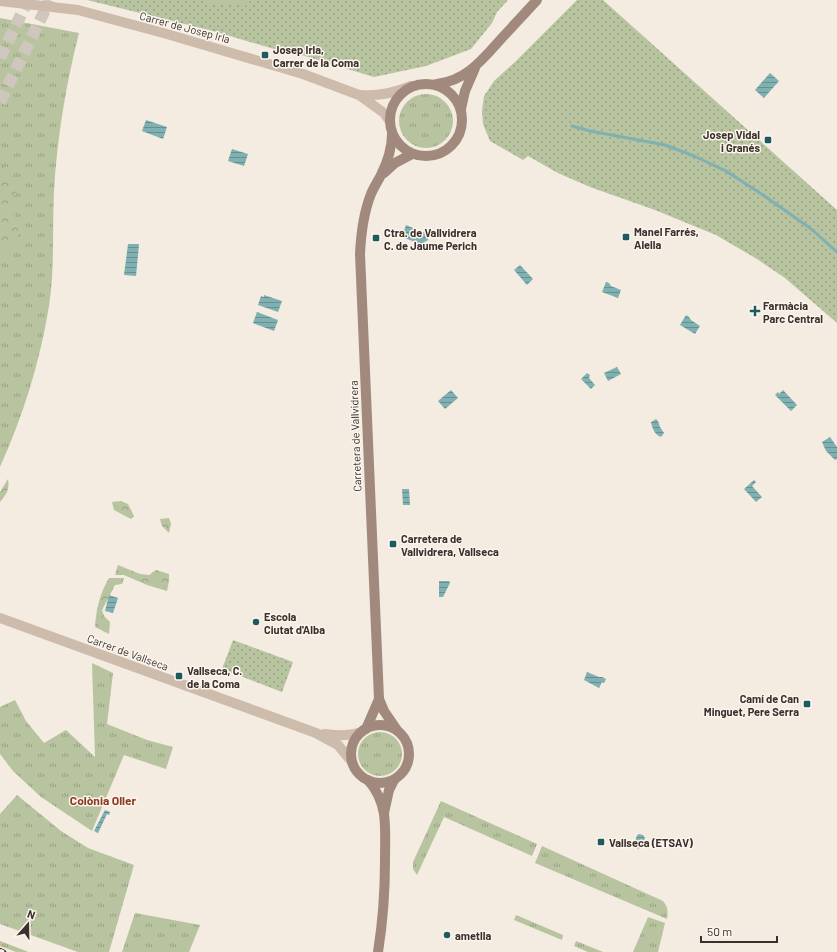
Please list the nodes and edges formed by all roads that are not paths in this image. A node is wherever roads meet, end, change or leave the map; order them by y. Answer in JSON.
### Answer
{"nodes":[{"id":1,"x":537,"y":0,"type":"edge"},
{"id":2,"x":0,"y":1,"type":"edge"},
{"id":3,"x":475,"y":68,"type":"junction"},
{"id":4,"x":437,"y":84,"type":"junction"},
{"id":5,"x":411,"y":86,"type":"junction"},
{"id":6,"x":359,"y":95,"type":"junction"},
{"id":7,"x":461,"y":109,"type":"junction"},
{"id":8,"x":389,"y":120,"type":"junction"},
{"id":9,"x":392,"y":134,"type":"junction"},
{"id":10,"x":412,"y":154,"type":"junction"},
{"id":11,"x":381,"y":176,"type":"junction"},
{"id":12,"x":0,"y":618,"type":"edge"},
{"id":13,"x":379,"y":699,"type":"junction"},
{"id":14,"x":364,"y":730,"type":"junction"},
{"id":15,"x":397,"y":730,"type":"junction"},
{"id":16,"x":316,"y":733,"type":"junction"},
{"id":17,"x":352,"y":762,"type":"junction"},
{"id":18,"x":368,"y":780,"type":"junction"},
{"id":19,"x":394,"y":780,"type":"junction"},
{"id":20,"x":384,"y":813,"type":"junction"},
{"id":21,"x":378,"y":952,"type":"edge"}],
"edges":[{"from":1,"to":3,"type":"main road"},
{"from":2,"to":6,"type":"street","name":"Carrer de Josep Irla"},
{"from":3,"to":4,"type":"main road"},
{"from":3,"to":7,"type":"main road"},
{"from":4,"to":5,"type":"main road"},
{"from":4,"to":7,"type":"main road"},
{"from":5,"to":6,"type":"street","name":"Carrer de Josep Irla"},
{"from":5,"to":8,"type":"main road"},
{"from":6,"to":8,"type":"street","name":"Carrer de Josep Irla"},
{"from":7,"to":10,"type":"main road"},
{"from":8,"to":9,"type":"main road"},
{"from":9,"to":10,"type":"main road"},
{"from":9,"to":11,"type":"main road","name":"Carretera de Vallvidrera"},
{"from":10,"to":11,"type":"main road","name":"Carretera de Vallvidrera"},
{"from":11,"to":13,"type":"main road","name":"Carretera de Vallvidrera"},
{"from":12,"to":16,"type":"street","name":"Carrer de Vallseca"},
{"from":13,"to":14,"type":"main road","name":"Carretera de Vallvidrera"},
{"from":13,"to":15,"type":"main road","name":"Carretera de Vallvidrera"},
{"from":14,"to":15,"type":"main road"},
{"from":14,"to":16,"type":"street"},
{"from":14,"to":17,"type":"main road"},
{"from":15,"to":19,"type":"main road"},
{"from":16,"to":17,"type":"street"},
{"from":17,"to":18,"type":"main road"},
{"from":18,"to":19,"type":"main road"},
{"from":18,"to":20,"type":"main road"},
{"from":19,"to":20,"type":"main road"},
{"from":20,"to":21,"type":"main road"}]}
